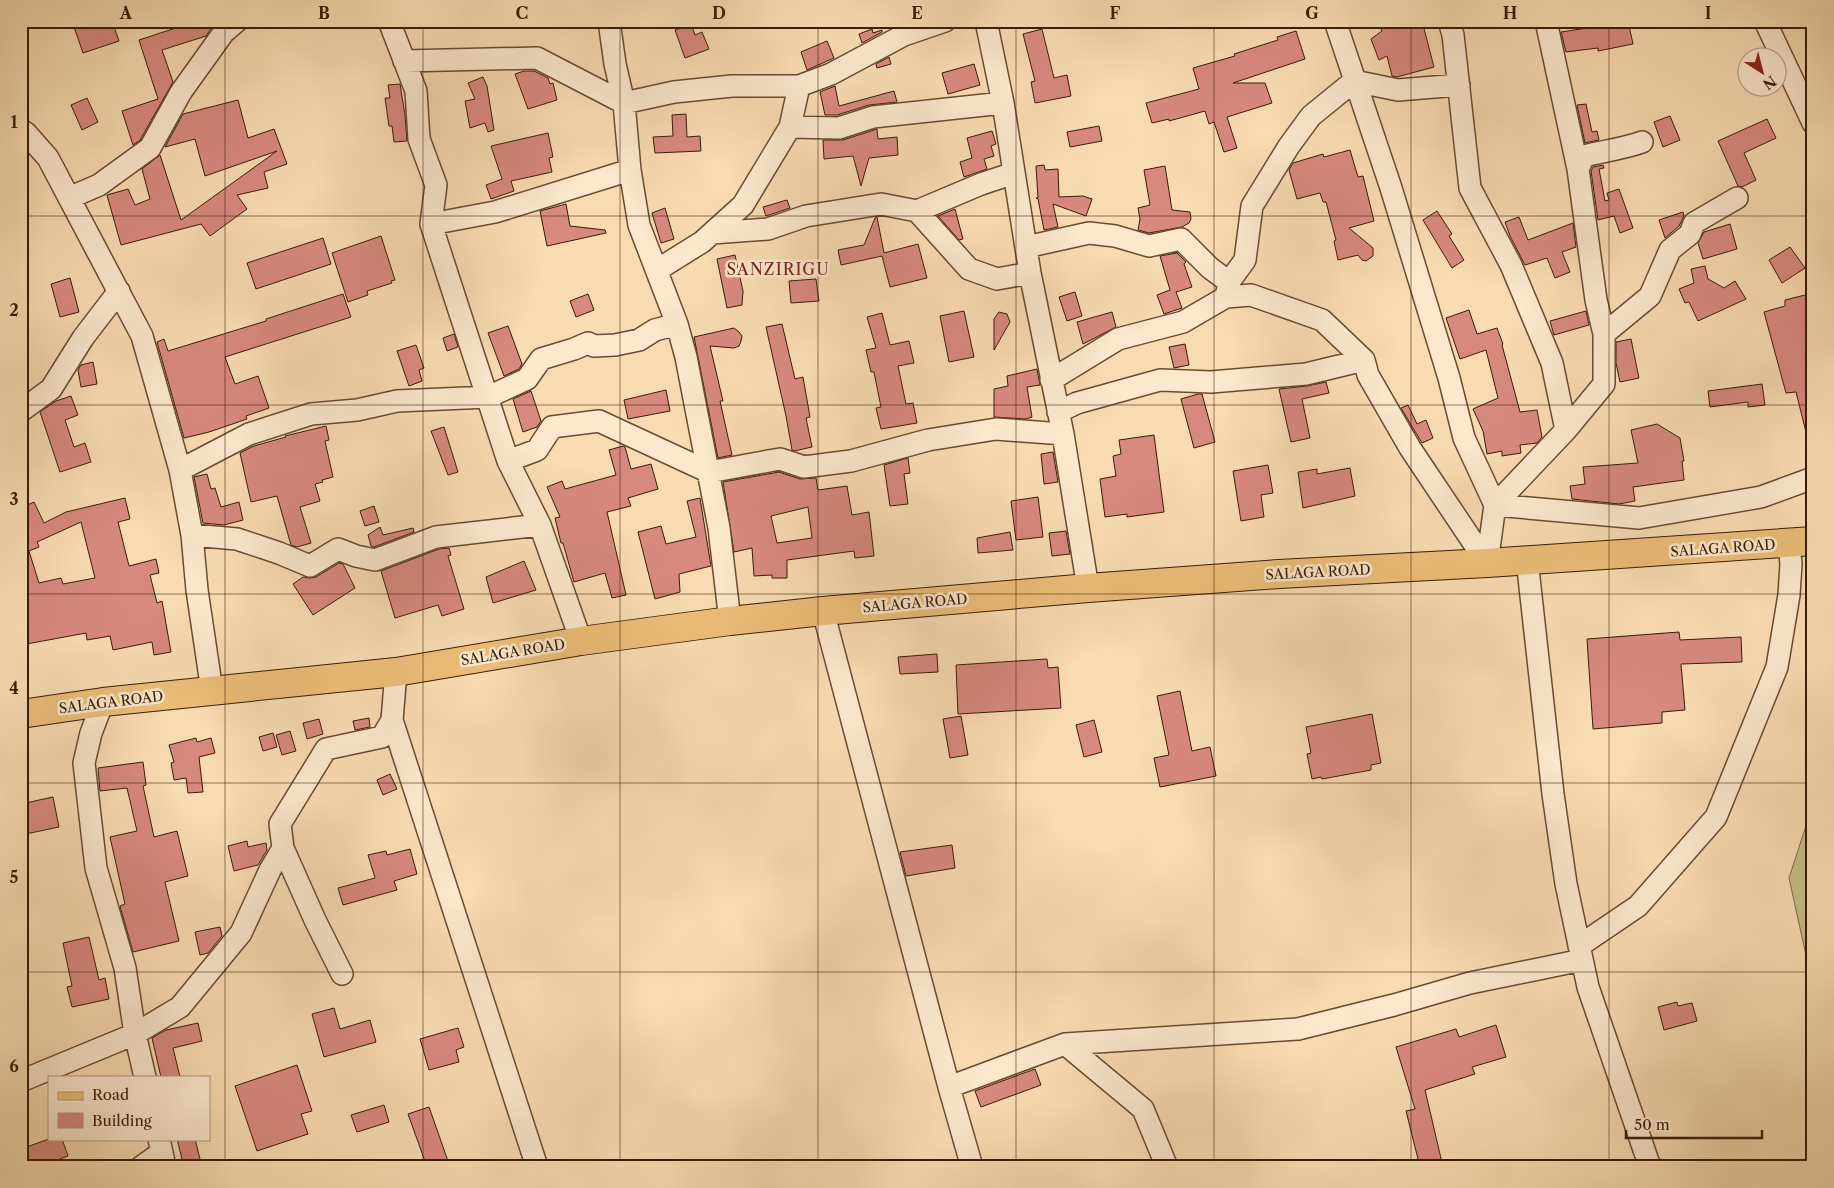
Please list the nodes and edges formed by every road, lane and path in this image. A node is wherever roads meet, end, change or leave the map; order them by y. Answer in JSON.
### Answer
{"nodes":[{"id":1,"x":237,"y":21,"type":"edge"},
{"id":2,"x":388,"y":21,"type":"edge"},
{"id":3,"x":609,"y":21,"type":"edge"},
{"id":4,"x":945,"y":21,"type":"edge"},
{"id":5,"x":986,"y":21,"type":"edge"},
{"id":6,"x":1334,"y":21,"type":"edge"},
{"id":7,"x":1450,"y":21,"type":"edge"},
{"id":8,"x":1546,"y":21,"type":"edge"},
{"id":9,"x":1765,"y":21,"type":"edge"},
{"id":10,"x":404,"y":61,"type":"junction"},
{"id":11,"x":1354,"y":81,"type":"junction"},
{"id":12,"x":1459,"y":85,"type":"junction"},
{"id":13,"x":799,"y":86,"type":"junction"},
{"id":14,"x":1003,"y":102,"type":"junction"},
{"id":15,"x":624,"y":103,"type":"junction"},
{"id":16,"x":1813,"y":123,"type":"edge"},
{"id":17,"x":790,"y":127,"type":"junction"},
{"id":18,"x":21,"y":130,"type":"edge"},
{"id":19,"x":1642,"y":142,"type":"dead end"},
{"id":20,"x":1578,"y":169,"type":"junction"},
{"id":21,"x":630,"y":170,"type":"junction"},
{"id":22,"x":1014,"y":173,"type":"junction"},
{"id":23,"x":69,"y":198,"type":"junction"},
{"id":24,"x":1737,"y":198,"type":"dead end"},
{"id":25,"x":917,"y":211,"type":"junction"},
{"id":26,"x":431,"y":224,"type":"junction"},
{"id":27,"x":712,"y":233,"type":"junction"},
{"id":28,"x":1026,"y":247,"type":"junction"},
{"id":29,"x":657,"y":270,"type":"junction"},
{"id":30,"x":1030,"y":273,"type":"junction"},
{"id":31,"x":1228,"y":289,"type":"junction"},
{"id":32,"x":119,"y":291,"type":"junction"},
{"id":33,"x":677,"y":324,"type":"junction"},
{"id":34,"x":1604,"y":334,"type":"junction"},
{"id":35,"x":1364,"y":360,"type":"junction"},
{"id":36,"x":1051,"y":380,"type":"junction"},
{"id":37,"x":488,"y":397,"type":"junction"},
{"id":38,"x":21,"y":411,"type":"edge"},
{"id":39,"x":1058,"y":412,"type":"junction"},
{"id":40,"x":1566,"y":430,"type":"junction"},
{"id":41,"x":1063,"y":434,"type":"junction"},
{"id":42,"x":508,"y":461,"type":"junction"},
{"id":43,"x":180,"y":470,"type":"junction"},
{"id":44,"x":709,"y":472,"type":"junction"},
{"id":45,"x":1813,"y":478,"type":"edge"},
{"id":46,"x":1495,"y":505,"type":"junction"},
{"id":47,"x":540,"y":525,"type":"junction"},
{"id":48,"x":192,"y":535,"type":"junction"},
{"id":49,"x":1801,"y":542,"type":"edge"},
{"id":50,"x":1527,"y":560,"type":"junction"},
{"id":51,"x":1487,"y":563,"type":"junction"},
{"id":52,"x":1088,"y":588,"type":"junction"},
{"id":53,"x":823,"y":611,"type":"junction"},
{"id":54,"x":730,"y":621,"type":"junction"},
{"id":55,"x":581,"y":641,"type":"junction"},
{"id":56,"x":396,"y":672,"type":"junction"},
{"id":57,"x":212,"y":691,"type":"junction"},
{"id":58,"x":103,"y":702,"type":"junction"},
{"id":59,"x":21,"y":714,"type":"edge"},
{"id":60,"x":392,"y":720,"type":"junction"},
{"id":61,"x":283,"y":848,"type":"junction"},
{"id":62,"x":1581,"y":953,"type":"junction"},
{"id":63,"x":342,"y":974,"type":"dead end"},
{"id":64,"x":135,"y":1034,"type":"junction"},
{"id":65,"x":1065,"y":1044,"type":"junction"},
{"id":66,"x":145,"y":1076,"type":"edge"},
{"id":67,"x":21,"y":1080,"type":"edge"},
{"id":68,"x":949,"y":1087,"type":"junction"},
{"id":69,"x":162,"y":1153,"type":"edge"},
{"id":70,"x":142,"y":1167,"type":"edge"},
{"id":71,"x":537,"y":1167,"type":"edge"},
{"id":72,"x":972,"y":1167,"type":"edge"},
{"id":73,"x":1168,"y":1167,"type":"edge"},
{"id":74,"x":1650,"y":1167,"type":"edge"}],
"edges":[{"from":1,"to":23,"type":"street"},
{"from":2,"to":10,"type":"street"},
{"from":3,"to":15,"type":"street"},
{"from":4,"to":13,"type":"street"},
{"from":5,"to":14,"type":"street"},
{"from":6,"to":11,"type":"street"},
{"from":7,"to":12,"type":"street"},
{"from":8,"to":20,"type":"street"},
{"from":9,"to":16,"type":"street"},
{"from":10,"to":15,"type":"street"},
{"from":10,"to":26,"type":"street"},
{"from":11,"to":12,"type":"street"},
{"from":11,"to":31,"type":"street"},
{"from":11,"to":46,"type":"street"},
{"from":12,"to":40,"type":"street"},
{"from":13,"to":15,"type":"street"},
{"from":13,"to":17,"type":"street"},
{"from":14,"to":17,"type":"street"},
{"from":14,"to":22,"type":"street"},
{"from":15,"to":21,"type":"street"},
{"from":17,"to":27,"type":"street"},
{"from":18,"to":23,"type":"street"},
{"from":19,"to":20,"type":"street"},
{"from":20,"to":34,"type":"street"},
{"from":21,"to":26,"type":"street"},
{"from":21,"to":29,"type":"street"},
{"from":22,"to":25,"type":"street"},
{"from":22,"to":28,"type":"street"},
{"from":23,"to":32,"type":"street"},
{"from":24,"to":34,"type":"street"},
{"from":25,"to":27,"type":"street"},
{"from":25,"to":30,"type":"street"},
{"from":26,"to":37,"type":"street"},
{"from":27,"to":29,"type":"street"},
{"from":28,"to":30,"type":"street"},
{"from":28,"to":31,"type":"street"},
{"from":29,"to":33,"type":"street"},
{"from":30,"to":36,"type":"street"},
{"from":31,"to":35,"type":"street"},
{"from":31,"to":36,"type":"street"},
{"from":32,"to":38,"type":"street"},
{"from":32,"to":43,"type":"street"},
{"from":33,"to":37,"type":"street"},
{"from":33,"to":44,"type":"street"},
{"from":34,"to":40,"type":"street"},
{"from":35,"to":39,"type":"street"},
{"from":35,"to":51,"type":"street"},
{"from":36,"to":39,"type":"street"},
{"from":37,"to":42,"type":"street"},
{"from":37,"to":43,"type":"street"},
{"from":39,"to":41,"type":"street"},
{"from":40,"to":46,"type":"street"},
{"from":41,"to":44,"type":"street"},
{"from":41,"to":52,"type":"street"},
{"from":42,"to":44,"type":"street"},
{"from":42,"to":47,"type":"street"},
{"from":43,"to":48,"type":"street"},
{"from":44,"to":54,"type":"street"},
{"from":45,"to":46,"type":"street"},
{"from":46,"to":51,"type":"street"},
{"from":47,"to":48,"type":"street"},
{"from":47,"to":55,"type":"street"},
{"from":48,"to":57,"type":"street"},
{"from":49,"to":50,"type":"main road","name":"SALAGA ROAD"},
{"from":49,"to":62,"type":"street"},
{"from":50,"to":51,"type":"main road","name":"SALAGA ROAD"},
{"from":50,"to":62,"type":"street"},
{"from":51,"to":52,"type":"main road","name":"SALAGA ROAD"},
{"from":52,"to":53,"type":"main road","name":"SALAGA ROAD"},
{"from":53,"to":54,"type":"main road","name":"SALAGA ROAD"},
{"from":53,"to":68,"type":"street"},
{"from":54,"to":55,"type":"main road","name":"SALAGA ROAD"},
{"from":55,"to":56,"type":"main road","name":"SALAGA ROAD"},
{"from":56,"to":57,"type":"main road","name":"SALAGA ROAD"},
{"from":56,"to":60,"type":"street"},
{"from":57,"to":58,"type":"main road","name":"SALAGA ROAD"},
{"from":58,"to":59,"type":"main road","name":"SALAGA ROAD"},
{"from":58,"to":64,"type":"street"},
{"from":60,"to":61,"type":"street"},
{"from":60,"to":71,"type":"street"},
{"from":61,"to":63,"type":"street"},
{"from":61,"to":64,"type":"street"},
{"from":62,"to":65,"type":"street"},
{"from":62,"to":74,"type":"street"},
{"from":64,"to":66,"type":"street"},
{"from":64,"to":67,"type":"street"},
{"from":65,"to":68,"type":"street"},
{"from":65,"to":73,"type":"street"},
{"from":68,"to":72,"type":"street"},
{"from":69,"to":70,"type":"street"}]}
